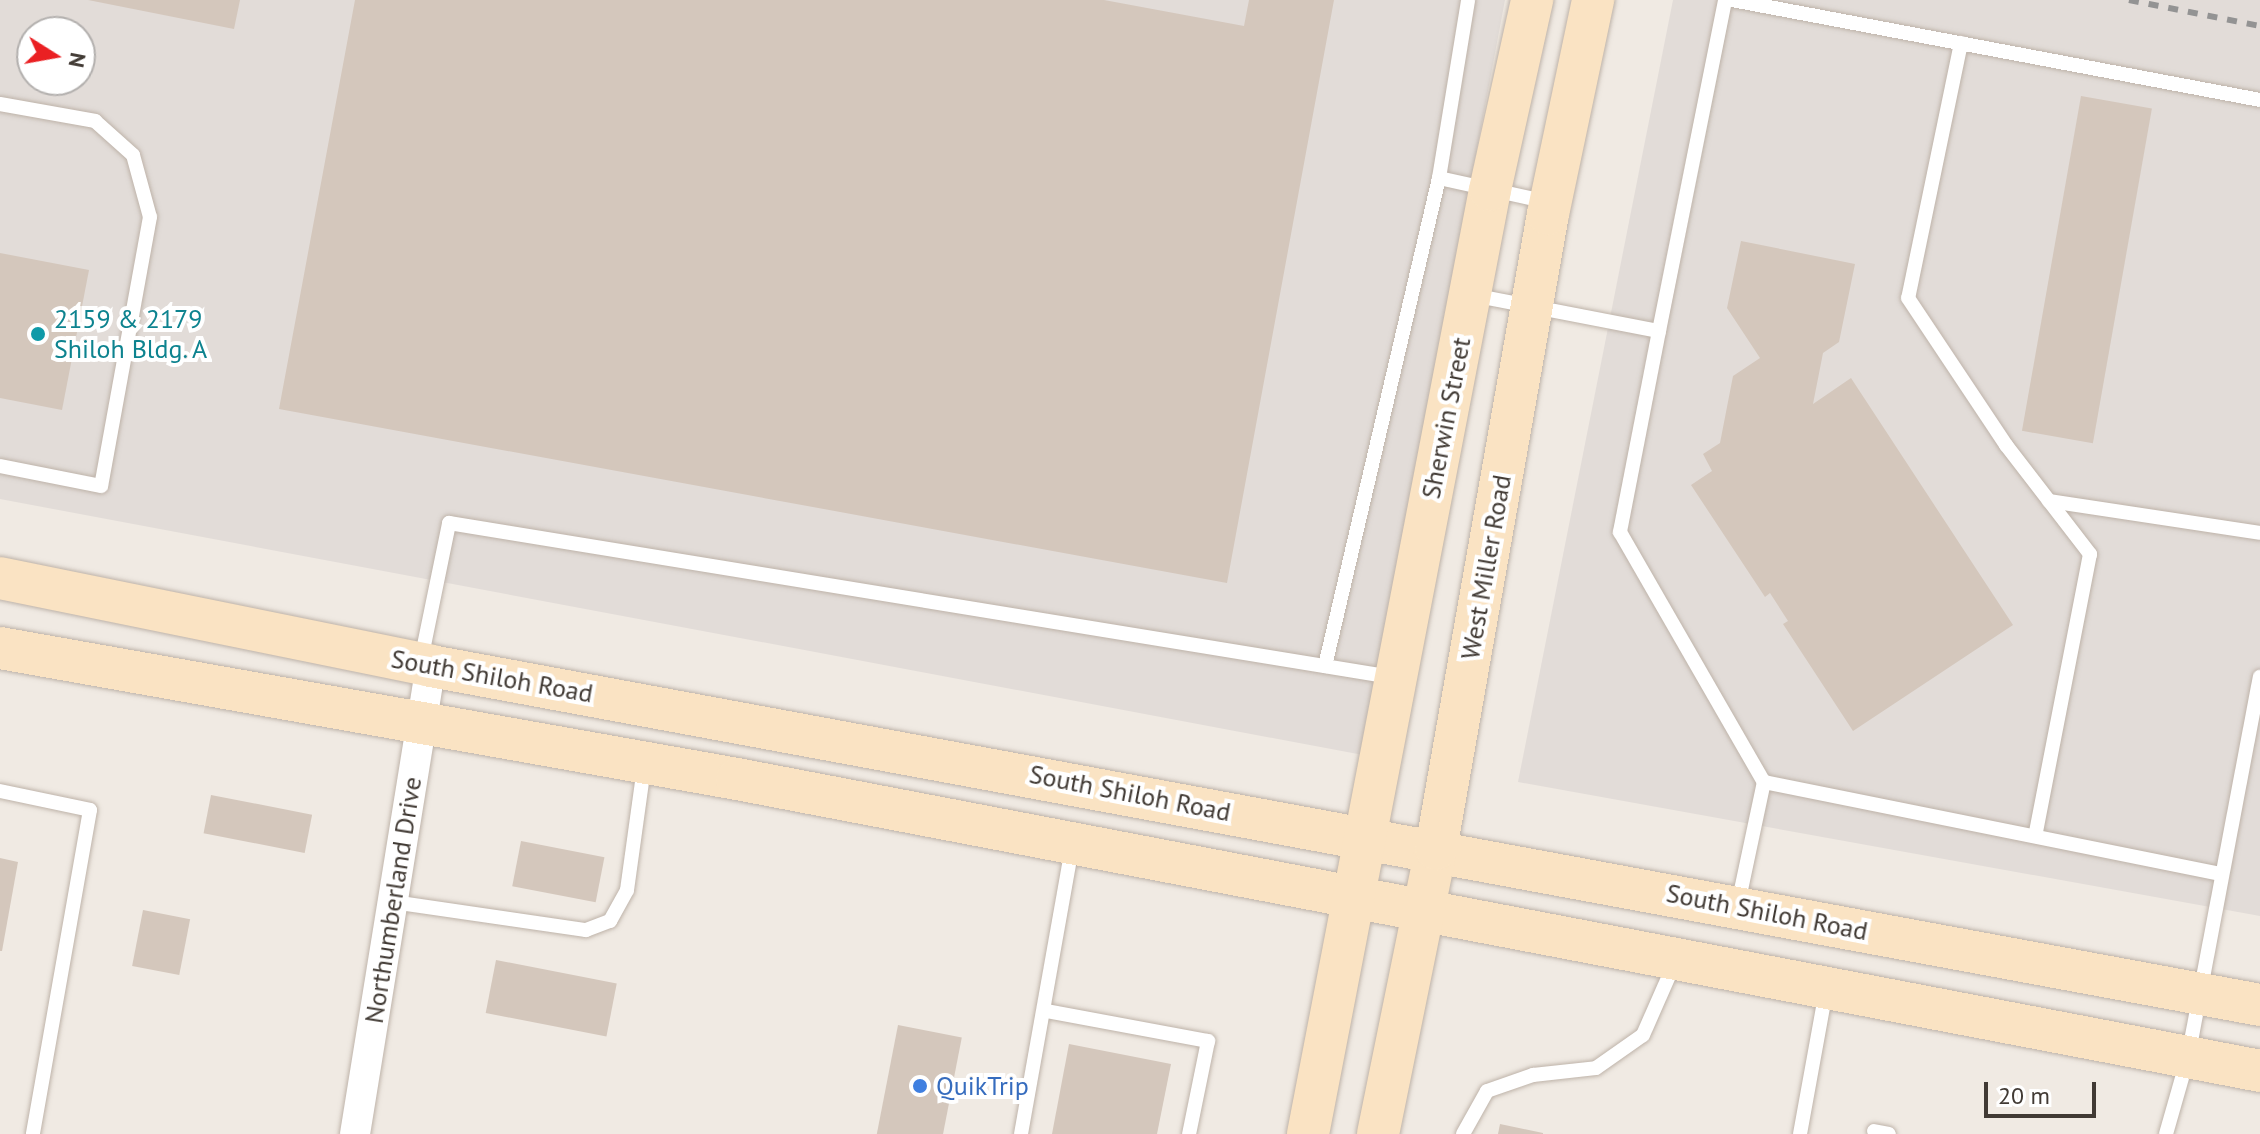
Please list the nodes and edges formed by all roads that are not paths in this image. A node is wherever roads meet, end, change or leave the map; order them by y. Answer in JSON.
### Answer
{"nodes":[{"id":1,"x":1468,"y":0,"type":"edge"},
{"id":2,"x":1532,"y":0,"type":"edge"},
{"id":3,"x":1725,"y":0,"type":"edge"},
{"id":4,"x":1732,"y":0,"type":"edge"},
{"id":5,"x":1588,"y":3,"type":"edge"},
{"id":6,"x":1961,"y":43,"type":"junction"},
{"id":7,"x":2260,"y":100,"type":"edge"},
{"id":8,"x":0,"y":104,"type":"edge"},
{"id":9,"x":1439,"y":178,"type":"junction"},
{"id":10,"x":1490,"y":190,"type":"junction"},
{"id":11,"x":1551,"y":203,"type":"junction"},
{"id":12,"x":1470,"y":295,"type":"junction"},
{"id":13,"x":1532,"y":306,"type":"junction"},
{"id":14,"x":1659,"y":331,"type":"junction"},
{"id":15,"x":0,"y":466,"type":"edge"},
{"id":16,"x":2049,"y":501,"type":"junction"},
{"id":17,"x":2260,"y":533,"type":"edge"},
{"id":18,"x":0,"y":578,"type":"edge"},
{"id":19,"x":0,"y":648,"type":"edge"},
{"id":20,"x":426,"y":665,"type":"junction"},
{"id":21,"x":1325,"y":666,"type":"junction"},
{"id":22,"x":2260,"y":677,"type":"edge"},
{"id":23,"x":1397,"y":678,"type":"junction"},
{"id":24,"x":422,"y":724,"type":"junction"},
{"id":25,"x":645,"y":763,"type":"junction"},
{"id":26,"x":1764,"y":782,"type":"junction"},
{"id":27,"x":0,"y":791,"type":"edge"},
{"id":28,"x":2035,"y":836,"type":"junction"},
{"id":29,"x":1367,"y":838,"type":"junction"},
{"id":30,"x":1072,"y":844,"type":"junction"},
{"id":31,"x":1436,"y":849,"type":"junction"},
{"id":32,"x":2222,"y":874,"type":"junction"},
{"id":33,"x":1355,"y":898,"type":"junction"},
{"id":34,"x":393,"y":902,"type":"junction"},
{"id":35,"x":1737,"y":906,"type":"junction"},
{"id":36,"x":1424,"y":909,"type":"junction"},
{"id":37,"x":1677,"y":958,"type":"junction"},
{"id":38,"x":1826,"y":987,"type":"junction"},
{"id":39,"x":2199,"y":993,"type":"junction"},
{"id":40,"x":2260,"y":1005,"type":"edge"},
{"id":41,"x":1046,"y":1011,"type":"junction"},
{"id":42,"x":2188,"y":1057,"type":"junction"},
{"id":43,"x":2260,"y":1071,"type":"edge"},
{"id":44,"x":33,"y":1134,"type":"edge"},
{"id":45,"x":355,"y":1134,"type":"edge"},
{"id":46,"x":1021,"y":1134,"type":"edge"},
{"id":47,"x":1189,"y":1134,"type":"edge"},
{"id":48,"x":1308,"y":1134,"type":"edge"},
{"id":49,"x":1378,"y":1134,"type":"edge"},
{"id":50,"x":1463,"y":1134,"type":"edge"},
{"id":51,"x":1800,"y":1134,"type":"edge"},
{"id":52,"x":2166,"y":1134,"type":"edge"}],
"edges":[{"from":1,"to":9,"type":"lane"},
{"from":2,"to":10,"type":"main road","name":"Sherwin Street"},
{"from":3,"to":14,"type":"lane"},
{"from":4,"to":6,"type":"lane"},
{"from":5,"to":11,"type":"main road","name":"West Miller Road"},
{"from":6,"to":7,"type":"lane"},
{"from":6,"to":16,"type":"lane"},
{"from":8,"to":15,"type":"lane"},
{"from":9,"to":10,"type":"lane"},
{"from":9,"to":21,"type":"lane"},
{"from":10,"to":11,"type":"lane"},
{"from":10,"to":12,"type":"main road","name":"Sherwin Street"},
{"from":11,"to":13,"type":"main road","name":"West Miller Road"},
{"from":12,"to":13,"type":"lane"},
{"from":12,"to":23,"type":"main road","name":"Sherwin Street"},
{"from":13,"to":14,"type":"lane"},
{"from":13,"to":31,"type":"main road","name":"West Miller Road"},
{"from":14,"to":26,"type":"lane"},
{"from":16,"to":17,"type":"lane"},
{"from":16,"to":28,"type":"lane"},
{"from":18,"to":20,"type":"main road","name":"South Shiloh Road"},
{"from":19,"to":24,"type":"main road"},
{"from":20,"to":21,"type":"lane"},
{"from":20,"to":24,"type":"street","name":"Northumberland Drive"},
{"from":20,"to":29,"type":"main road","name":"South Shiloh Road"},
{"from":21,"to":23,"type":"lane"},
{"from":22,"to":32,"type":"lane"},
{"from":23,"to":29,"type":"main road","name":"Sherwin Street"},
{"from":24,"to":25,"type":"main road"},
{"from":24,"to":34,"type":"street","name":"Northumberland Drive"},
{"from":25,"to":30,"type":"main road"},
{"from":25,"to":34,"type":"lane"},
{"from":26,"to":28,"type":"lane"},
{"from":26,"to":35,"type":"lane"},
{"from":27,"to":44,"type":"lane"},
{"from":28,"to":32,"type":"lane"},
{"from":29,"to":31,"type":"main road","name":"South Shiloh Road"},
{"from":29,"to":33,"type":"main road"},
{"from":30,"to":33,"type":"main road"},
{"from":30,"to":41,"type":"lane"},
{"from":31,"to":35,"type":"main road","name":"South Shiloh Road"},
{"from":31,"to":36,"type":"main road","name":"West Miller Road"},
{"from":32,"to":39,"type":"lane"},
{"from":33,"to":36,"type":"main road"},
{"from":33,"to":48,"type":"main road"},
{"from":34,"to":45,"type":"street","name":"Northumberland Drive"},
{"from":35,"to":39,"type":"main road","name":"South Shiloh Road"},
{"from":36,"to":37,"type":"main road"},
{"from":36,"to":49,"type":"main road","name":"West Miller Road"},
{"from":37,"to":38,"type":"main road"},
{"from":37,"to":50,"type":"lane"},
{"from":38,"to":42,"type":"main road"},
{"from":38,"to":51,"type":"lane"},
{"from":39,"to":40,"type":"main road","name":"South Shiloh Road"},
{"from":39,"to":42,"type":"lane"},
{"from":41,"to":46,"type":"lane"},
{"from":41,"to":47,"type":"lane"},
{"from":42,"to":43,"type":"main road"},
{"from":42,"to":52,"type":"lane"}]}
